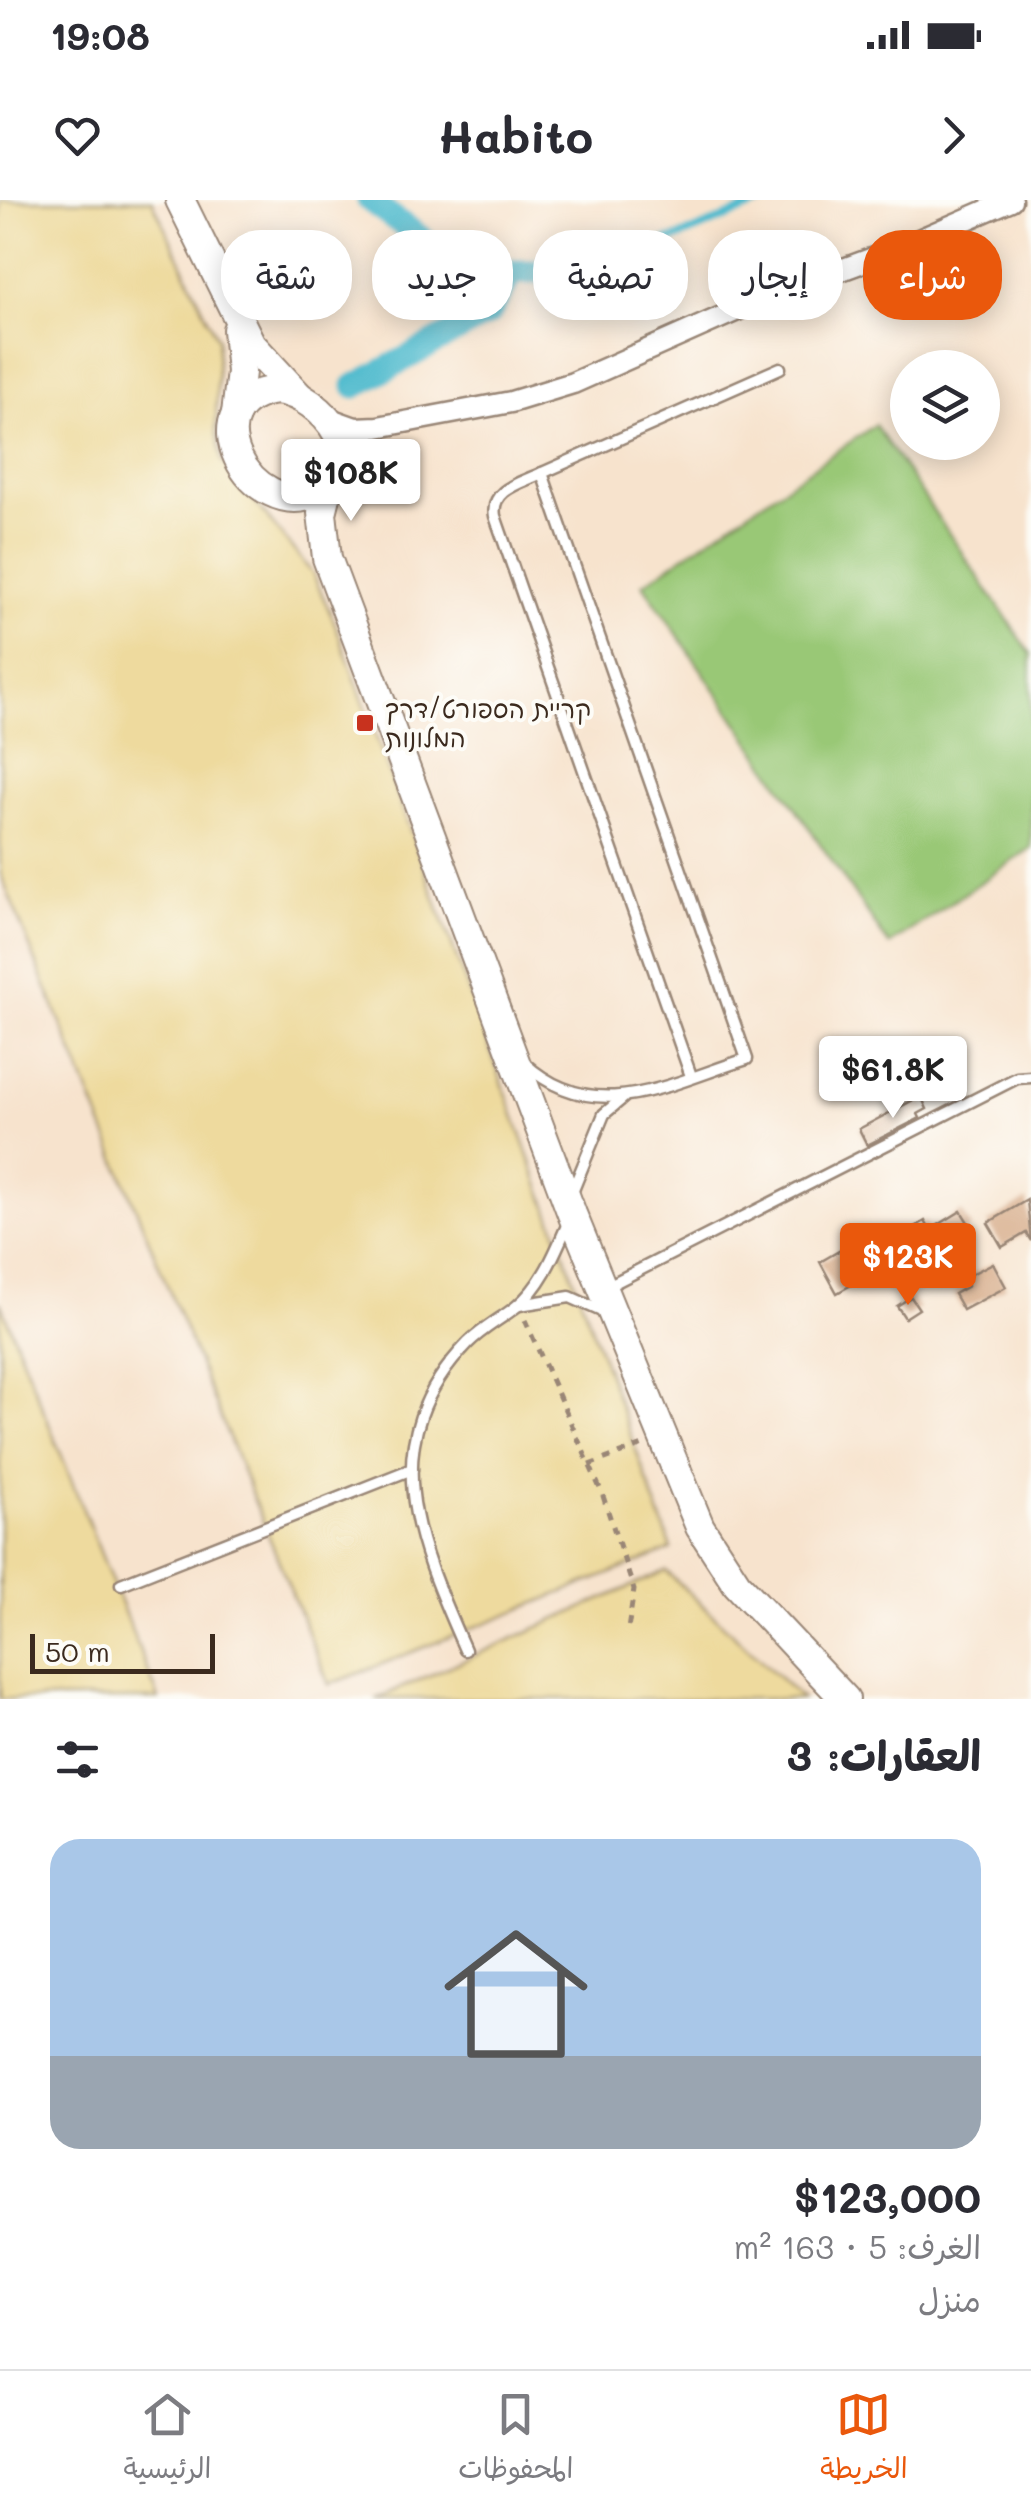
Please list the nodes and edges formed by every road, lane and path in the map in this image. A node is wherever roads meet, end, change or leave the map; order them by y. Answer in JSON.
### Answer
{"nodes":[{"id":1,"x":180,"y":200,"type":"edge"},
{"id":2,"x":1010,"y":200,"type":"edge"},
{"id":3,"x":221,"y":286,"type":"edge"},
{"id":4,"x":234,"y":320,"type":"edge"},
{"id":5,"x":238,"y":320,"type":"edge"},
{"id":6,"x":780,"y":368,"type":"dead end"},
{"id":7,"x":298,"y":395,"type":"junction"},
{"id":8,"x":236,"y":414,"type":"junction"},
{"id":9,"x":330,"y":419,"type":"junction"},
{"id":10,"x":378,"y":427,"type":"junction"},
{"id":11,"x":342,"y":455,"type":"junction"},
{"id":12,"x":542,"y":474,"type":"junction"},
{"id":13,"x":329,"y":485,"type":"junction"},
{"id":14,"x":265,"y":488,"type":"junction"},
{"id":15,"x":327,"y":558,"type":"junction"},
{"id":16,"x":510,"y":1048,"type":"junction"},
{"id":17,"x":691,"y":1076,"type":"junction"},
{"id":18,"x":1031,"y":1077,"type":"edge"},
{"id":19,"x":624,"y":1098,"type":"junction"},
{"id":20,"x":570,"y":1209,"type":"junction"},
{"id":21,"x":604,"y":1288,"type":"junction"},
{"id":22,"x":518,"y":1305,"type":"junction"},
{"id":23,"x":618,"y":1319,"type":"junction"},
{"id":24,"x":656,"y":1440,"type":"dead end"},
{"id":25,"x":590,"y":1465,"type":"junction"},
{"id":26,"x":412,"y":1469,"type":"junction"},
{"id":27,"x":122,"y":1584,"type":"dead end"},
{"id":28,"x":628,"y":1629,"type":"dead end"},
{"id":29,"x":465,"y":1650,"type":"dead end"},
{"id":30,"x":845,"y":1699,"type":"edge"}],
"edges":[{"from":1,"to":3,"type":"street"},
{"from":2,"to":10,"type":"street"},
{"from":4,"to":8,"type":"street"},
{"from":5,"to":7,"type":"street"},
{"from":6,"to":12,"type":"lane"},
{"from":7,"to":8,"type":"street"},
{"from":7,"to":9,"type":"street"},
{"from":8,"to":14,"type":"street"},
{"from":9,"to":10,"type":"street"},
{"from":9,"to":11,"type":"street"},
{"from":10,"to":11,"type":"street"},
{"from":11,"to":13,"type":"street"},
{"from":12,"to":17,"type":"lane"},
{"from":12,"to":17,"type":"lane"},
{"from":13,"to":14,"type":"street"},
{"from":13,"to":15,"type":"street"},
{"from":14,"to":15,"type":"street"},
{"from":15,"to":16,"type":"street"},
{"from":16,"to":19,"type":"lane"},
{"from":16,"to":20,"type":"street"},
{"from":17,"to":19,"type":"lane"},
{"from":18,"to":21,"type":"lane"},
{"from":19,"to":20,"type":"lane"},
{"from":20,"to":21,"type":"street"},
{"from":20,"to":22,"type":"lane"},
{"from":21,"to":23,"type":"street"},
{"from":22,"to":23,"type":"lane"},
{"from":22,"to":25,"type":"path"},
{"from":22,"to":26,"type":"lane"},
{"from":23,"to":30,"type":"street"},
{"from":24,"to":25,"type":"path"},
{"from":25,"to":28,"type":"path"},
{"from":26,"to":27,"type":"lane"},
{"from":26,"to":29,"type":"lane"}]}
